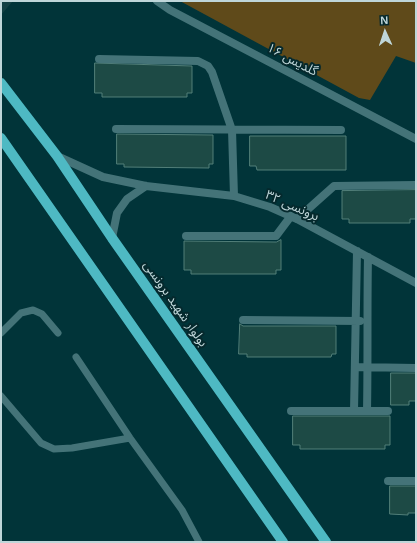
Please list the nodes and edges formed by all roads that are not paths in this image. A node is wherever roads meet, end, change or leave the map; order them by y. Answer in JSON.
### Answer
{"nodes":[{"id":1,"x":157,"y":1,"type":"edge"},
{"id":2,"x":99,"y":59,"type":"dead end"},
{"id":3,"x":1,"y":83,"type":"edge"},
{"id":4,"x":116,"y":129,"type":"dead end"},
{"id":5,"x":232,"y":130,"type":"junction"},
{"id":6,"x":341,"y":130,"type":"dead end"},
{"id":7,"x":1,"y":138,"type":"edge"},
{"id":8,"x":416,"y":139,"type":"edge"},
{"id":9,"x":57,"y":156,"type":"junction"},
{"id":10,"x":416,"y":185,"type":"edge"},
{"id":11,"x":146,"y":186,"type":"junction"},
{"id":12,"x":234,"y":196,"type":"junction"},
{"id":13,"x":294,"y":218,"type":"junction"},
{"id":14,"x":186,"y":236,"type":"dead end"},
{"id":15,"x":112,"y":238,"type":"junction"},
{"id":16,"x":357,"y":251,"type":"junction"},
{"id":17,"x":368,"y":257,"type":"junction"},
{"id":18,"x":415,"y":282,"type":"edge"},
{"id":19,"x":243,"y":320,"type":"dead end"},
{"id":20,"x":356,"y":320,"type":"junction"},
{"id":21,"x":366,"y":321,"type":"junction"},
{"id":22,"x":1,"y":333,"type":"edge"},
{"id":23,"x":58,"y":333,"type":"dead end"},
{"id":24,"x":76,"y":357,"type":"dead end"},
{"id":25,"x":355,"y":367,"type":"junction"},
{"id":26,"x":368,"y":368,"type":"junction"},
{"id":27,"x":416,"y":368,"type":"edge"},
{"id":28,"x":1,"y":396,"type":"edge"},
{"id":29,"x":291,"y":411,"type":"dead end"},
{"id":30,"x":354,"y":411,"type":"junction"},
{"id":31,"x":367,"y":411,"type":"junction"},
{"id":32,"x":388,"y":411,"type":"dead end"},
{"id":33,"x":130,"y":438,"type":"junction"},
{"id":34,"x":388,"y":480,"type":"dead end"},
{"id":35,"x":416,"y":480,"type":"edge"},
{"id":36,"x":199,"y":542,"type":"edge"},
{"id":37,"x":283,"y":542,"type":"edge"},
{"id":38,"x":326,"y":542,"type":"edge"}],
"edges":[{"from":1,"to":8,"type":"street","name":"گلدیس ۱۶"},
{"from":2,"to":5,"type":"street"},
{"from":3,"to":9,"type":"main road","name":"بولوار شهید برونسی"},
{"from":4,"to":5,"type":"street"},
{"from":5,"to":6,"type":"street"},
{"from":5,"to":12,"type":"street"},
{"from":7,"to":37,"type":"main road"},
{"from":9,"to":11,"type":"street","name":"برونسی ۳۲"},
{"from":9,"to":15,"type":"main road","name":"بولوار شهید برونسی"},
{"from":10,"to":13,"type":"street"},
{"from":11,"to":12,"type":"street","name":"برونسی ۳۲"},
{"from":11,"to":15,"type":"street"},
{"from":12,"to":13,"type":"street","name":"برونسی ۳۲"},
{"from":13,"to":14,"type":"street"},
{"from":13,"to":16,"type":"street","name":"برونسی ۳۲"},
{"from":15,"to":38,"type":"main road","name":"بولوار شهید برونسی"},
{"from":16,"to":17,"type":"street","name":"برونسی ۳۲"},
{"from":16,"to":20,"type":"street"},
{"from":17,"to":18,"type":"street","name":"برونسی ۳۲"},
{"from":17,"to":21,"type":"street"},
{"from":19,"to":20,"type":"street"},
{"from":20,"to":21,"type":"street"},
{"from":20,"to":25,"type":"street"},
{"from":21,"to":26,"type":"street"},
{"from":22,"to":23,"type":"lane"},
{"from":24,"to":33,"type":"lane"},
{"from":25,"to":26,"type":"street"},
{"from":25,"to":30,"type":"street"},
{"from":26,"to":27,"type":"street"},
{"from":26,"to":31,"type":"street"},
{"from":28,"to":33,"type":"lane"},
{"from":29,"to":30,"type":"street"},
{"from":30,"to":31,"type":"street"},
{"from":31,"to":32,"type":"street"},
{"from":33,"to":36,"type":"lane"},
{"from":34,"to":35,"type":"street"}]}
